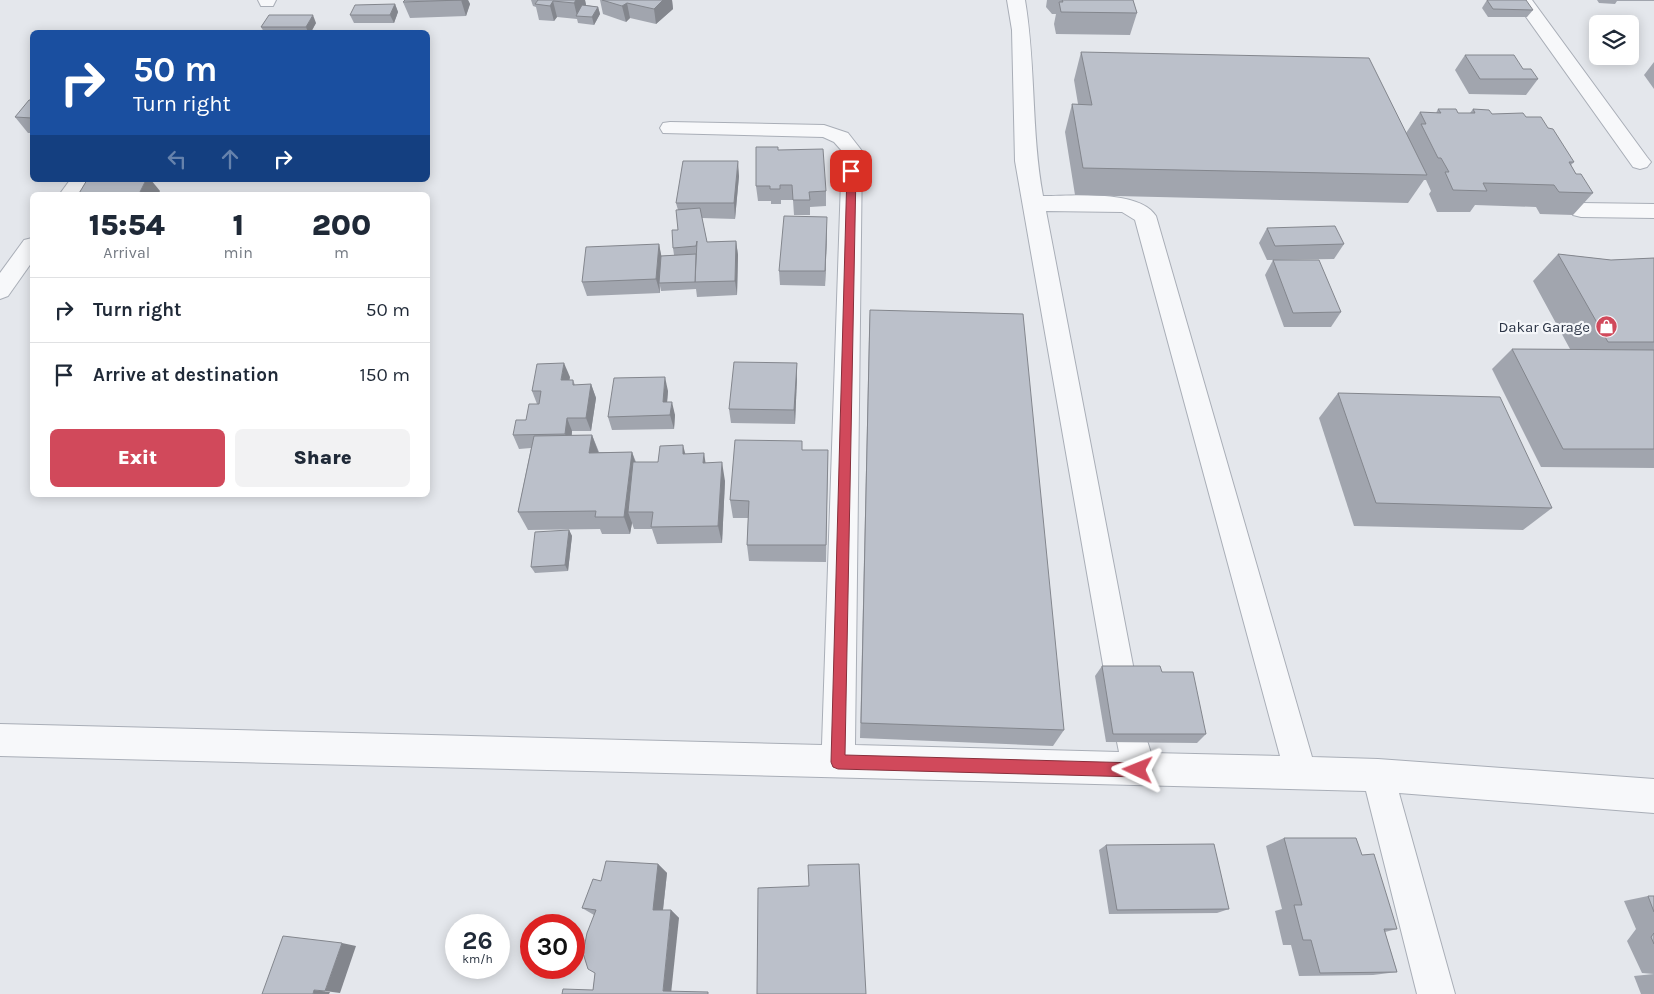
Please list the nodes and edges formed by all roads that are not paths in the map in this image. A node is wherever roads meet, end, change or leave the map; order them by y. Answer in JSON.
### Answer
{"nodes":[{"id":1,"x":1016,"y":0,"type":"edge"},
{"id":2,"x":1523,"y":0,"type":"edge"},
{"id":3,"x":670,"y":128,"type":"dead end"},
{"id":4,"x":1640,"y":162,"type":"dead end"},
{"id":5,"x":1033,"y":203,"type":"junction"},
{"id":6,"x":1581,"y":210,"type":"edge"},
{"id":7,"x":1654,"y":211,"type":"edge"},
{"id":8,"x":30,"y":249,"type":"edge"},
{"id":9,"x":0,"y":290,"type":"edge"},
{"id":10,"x":1120,"y":676,"type":"edge"},
{"id":11,"x":0,"y":740,"type":"edge"},
{"id":12,"x":838,"y":762,"type":"junction"},
{"id":13,"x":1301,"y":774,"type":"junction"},
{"id":14,"x":1378,"y":775,"type":"junction"},
{"id":15,"x":1654,"y":796,"type":"edge"},
{"id":16,"x":1436,"y":994,"type":"edge"}],
"edges":[{"from":1,"to":5,"type":"street"},
{"from":2,"to":4,"type":"street"},
{"from":3,"to":12,"type":"street"},
{"from":5,"to":10,"type":"street"},
{"from":5,"to":13,"type":"street"},
{"from":6,"to":7,"type":"street"},
{"from":8,"to":9,"type":"street"},
{"from":11,"to":12,"type":"street"},
{"from":12,"to":13,"type":"street"},
{"from":13,"to":14,"type":"street"},
{"from":14,"to":15,"type":"street"},
{"from":14,"to":16,"type":"street"}]}
